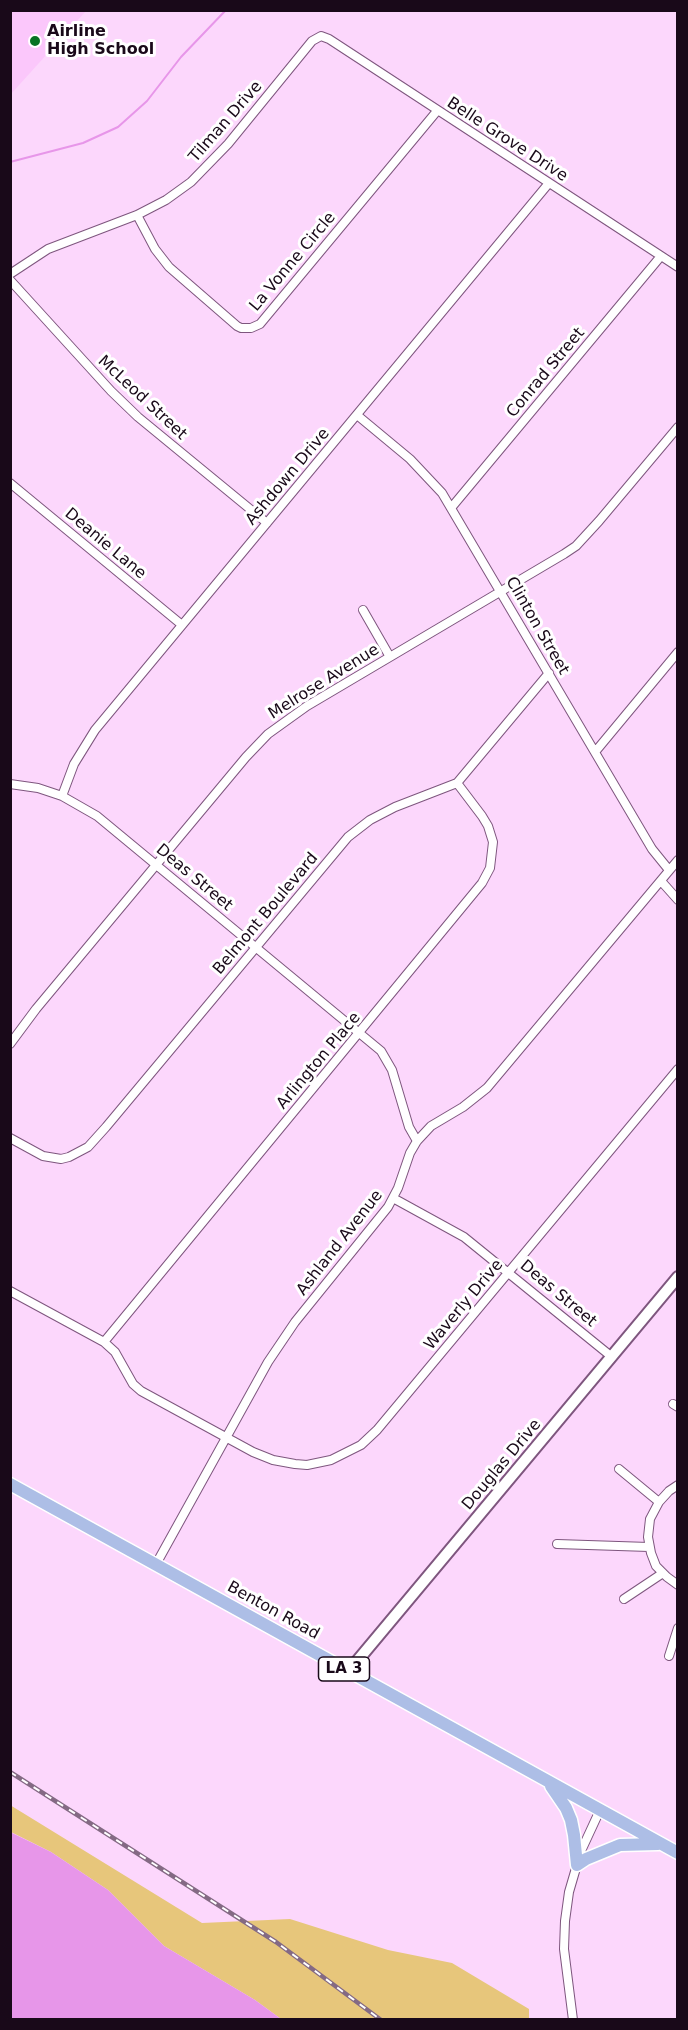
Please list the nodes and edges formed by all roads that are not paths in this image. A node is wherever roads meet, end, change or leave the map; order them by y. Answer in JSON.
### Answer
{"nodes":[{"id":1,"x":321,"y":36,"type":"joint"},
{"id":2,"x":437,"y":111,"type":"junction"},
{"id":3,"x":549,"y":183,"type":"junction"},
{"id":4,"x":137,"y":215,"type":"junction"},
{"id":5,"x":661,"y":256,"type":"junction"},
{"id":6,"x":678,"y":267,"type":"edge"},
{"id":7,"x":10,"y":274,"type":"edge"},
{"id":8,"x":10,"y":280,"type":"edge"},
{"id":9,"x":357,"y":415,"type":"junction"},
{"id":10,"x":678,"y":427,"type":"edge"},
{"id":11,"x":10,"y":483,"type":"edge"},
{"id":12,"x":451,"y":508,"type":"junction"},
{"id":13,"x":267,"y":523,"type":"junction"},
{"id":14,"x":502,"y":593,"type":"junction"},
{"id":15,"x":363,"y":610,"type":"dead end"},
{"id":16,"x":182,"y":625,"type":"junction"},
{"id":17,"x":678,"y":652,"type":"edge"},
{"id":18,"x":390,"y":657,"type":"junction"},
{"id":19,"x":549,"y":673,"type":"junction"},
{"id":20,"x":595,"y":752,"type":"junction"},
{"id":21,"x":457,"y":783,"type":"junction"},
{"id":22,"x":10,"y":784,"type":"edge"},
{"id":23,"x":62,"y":796,"type":"junction"},
{"id":24,"x":678,"y":860,"type":"edge"},
{"id":25,"x":157,"y":865,"type":"junction"},
{"id":26,"x":669,"y":870,"type":"junction"},
{"id":27,"x":661,"y":881,"type":"junction"},
{"id":28,"x":678,"y":900,"type":"edge"},
{"id":29,"x":255,"y":947,"type":"junction"},
{"id":30,"x":359,"y":1033,"type":"junction"},
{"id":31,"x":10,"y":1044,"type":"edge"},
{"id":32,"x":678,"y":1069,"type":"edge"},
{"id":33,"x":10,"y":1138,"type":"edge"},
{"id":34,"x":417,"y":1141,"type":"junction"},
{"id":35,"x":393,"y":1198,"type":"junction"},
{"id":36,"x":509,"y":1271,"type":"junction"},
{"id":37,"x":678,"y":1277,"type":"edge"},
{"id":38,"x":10,"y":1292,"type":"edge"},
{"id":39,"x":104,"y":1342,"type":"junction"},
{"id":40,"x":612,"y":1357,"type":"junction"},
{"id":41,"x":226,"y":1437,"type":"junction"},
{"id":42,"x":619,"y":1469,"type":"dead end"},
{"id":43,"x":10,"y":1484,"type":"edge"},
{"id":44,"x":678,"y":1485,"type":"edge"},
{"id":45,"x":659,"y":1502,"type":"junction"},
{"id":46,"x":557,"y":1544,"type":"dead end"},
{"id":47,"x":649,"y":1547,"type":"junction"},
{"id":48,"x":155,"y":1566,"type":"junction"},
{"id":49,"x":663,"y":1574,"type":"junction"},
{"id":50,"x":678,"y":1585,"type":"edge"},
{"id":51,"x":624,"y":1599,"type":"dead end"},
{"id":52,"x":678,"y":1628,"type":"edge"},
{"id":53,"x":669,"y":1656,"type":"dead end"},
{"id":54,"x":348,"y":1672,"type":"junction"},
{"id":55,"x":548,"y":1782,"type":"junction"},
{"id":56,"x":600,"y":1810,"type":"junction"},
{"id":57,"x":662,"y":1844,"type":"junction"},
{"id":58,"x":678,"y":1853,"type":"edge"},
{"id":59,"x":577,"y":1865,"type":"junction"},
{"id":60,"x":573,"y":2019,"type":"edge"}],
"edges":[{"from":1,"to":2,"type":"street","name":"Belle Grove Drive"},
{"from":1,"to":4,"type":"street","name":"Tilman Drive"},
{"from":2,"to":3,"type":"street","name":"Belle Grove Drive"},
{"from":2,"to":4,"type":"street","name":"La Vonne Circle"},
{"from":3,"to":5,"type":"street","name":"Belle Grove Drive"},
{"from":3,"to":9,"type":"street","name":"Ashdown Drive"},
{"from":4,"to":7,"type":"street","name":"Tilman Drive"},
{"from":5,"to":6,"type":"street","name":"Belle Grove Drive"},
{"from":5,"to":12,"type":"street","name":"Conrad Street"},
{"from":8,"to":13,"type":"street","name":"McLeod Street"},
{"from":9,"to":12,"type":"street","name":"Clinton Street"},
{"from":9,"to":13,"type":"street","name":"Ashdown Drive"},
{"from":10,"to":14,"type":"street","name":"Melrose Avenue"},
{"from":11,"to":16,"type":"street","name":"Deanie Lane"},
{"from":12,"to":14,"type":"street","name":"Clinton Street"},
{"from":13,"to":16,"type":"street","name":"Ashdown Drive"},
{"from":14,"to":18,"type":"street","name":"Melrose Avenue"},
{"from":14,"to":19,"type":"street","name":"Clinton Street"},
{"from":15,"to":18,"type":"street"},
{"from":16,"to":23,"type":"street","name":"Ashdown Drive"},
{"from":17,"to":20,"type":"street"},
{"from":18,"to":25,"type":"street","name":"Melrose Avenue"},
{"from":19,"to":20,"type":"street","name":"Clinton Street"},
{"from":19,"to":21,"type":"street","name":"Belmont Boulevard"},
{"from":20,"to":26,"type":"street","name":"Clinton Street"},
{"from":21,"to":29,"type":"street","name":"Belmont Boulevard"},
{"from":21,"to":30,"type":"street","name":"Arlington Place"},
{"from":22,"to":23,"type":"street","name":"Deas Street"},
{"from":23,"to":25,"type":"street","name":"Deas Street"},
{"from":24,"to":26,"type":"street","name":"Ashland Avenue"},
{"from":25,"to":29,"type":"street","name":"Deas Street"},
{"from":25,"to":31,"type":"street","name":"Melrose Avenue"},
{"from":26,"to":27,"type":"street","name":"Ashland Avenue"},
{"from":27,"to":28,"type":"street"},
{"from":27,"to":34,"type":"street","name":"Ashland Avenue"},
{"from":29,"to":30,"type":"street","name":"Deas Street"},
{"from":29,"to":33,"type":"street","name":"Belmont Boulevard"},
{"from":30,"to":34,"type":"street","name":"Deas Street"},
{"from":30,"to":39,"type":"street","name":"Arlington Place"},
{"from":32,"to":36,"type":"street","name":"Waverly Drive"},
{"from":34,"to":35,"type":"street","name":"Ashland Avenue"},
{"from":35,"to":36,"type":"street","name":"Deas Street"},
{"from":35,"to":41,"type":"street","name":"Ashland Avenue"},
{"from":36,"to":40,"type":"street","name":"Deas Street"},
{"from":36,"to":41,"type":"street","name":"Waverly Drive"},
{"from":37,"to":40,"type":"street","name":"Douglas Drive"},
{"from":38,"to":39,"type":"street"},
{"from":39,"to":41,"type":"street","name":"Waverly Drive"},
{"from":40,"to":54,"type":"street","name":"Douglas Drive"},
{"from":41,"to":48,"type":"street","name":"Ashland Avenue"},
{"from":42,"to":45,"type":"street"},
{"from":43,"to":48,"type":"main road","name":"Benton Road","number":"LA 3"},
{"from":44,"to":45,"type":"street"},
{"from":45,"to":47,"type":"street"},
{"from":46,"to":47,"type":"street"},
{"from":47,"to":49,"type":"street"},
{"from":48,"to":54,"type":"main road","name":"Benton Road","number":"LA 3"},
{"from":49,"to":50,"type":"street"},
{"from":49,"to":51,"type":"street"},
{"from":52,"to":53,"type":"street"},
{"from":54,"to":55,"type":"main road","name":"Benton Road","number":"LA 3"},
{"from":55,"to":56,"type":"main road","name":"Benton Road","number":"LA 3"},
{"from":55,"to":59,"type":"main road"},
{"from":56,"to":57,"type":"main road","name":"Benton Road","number":"LA 3"},
{"from":56,"to":59,"type":"street"},
{"from":57,"to":58,"type":"main road","name":"Benton Road","number":"LA 3"},
{"from":57,"to":59,"type":"main road"},
{"from":59,"to":60,"type":"street"}]}
